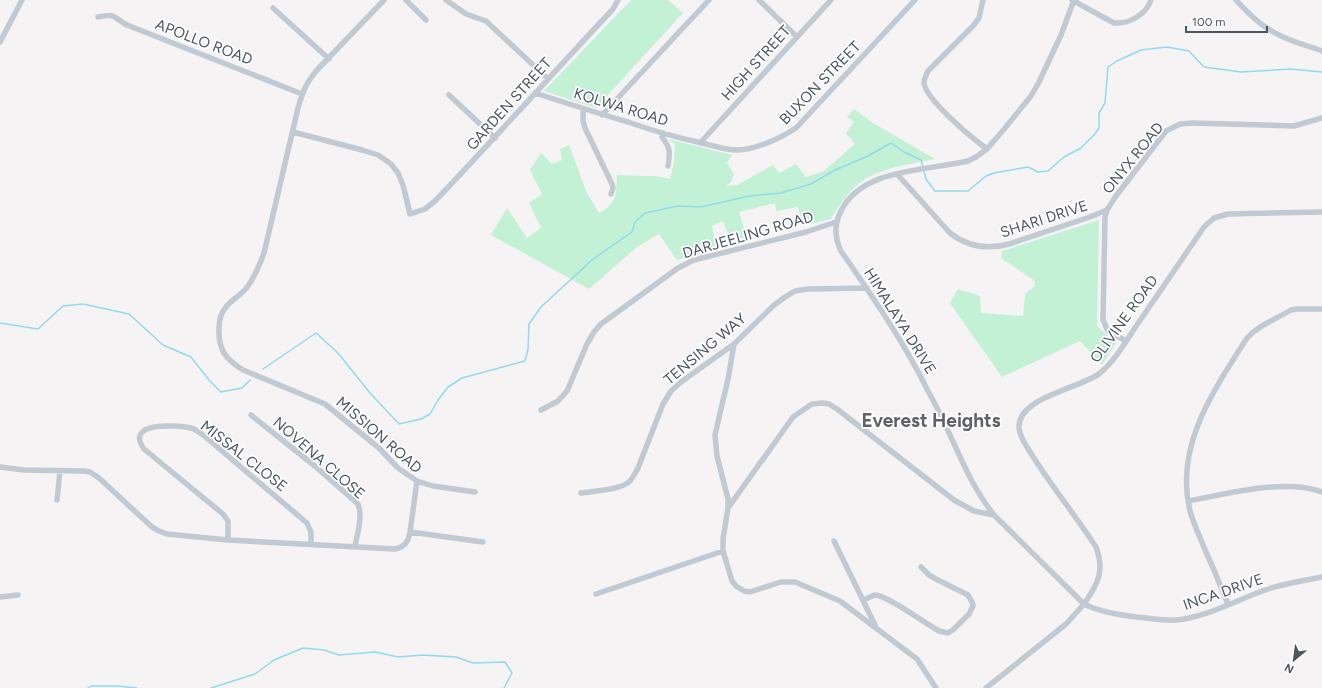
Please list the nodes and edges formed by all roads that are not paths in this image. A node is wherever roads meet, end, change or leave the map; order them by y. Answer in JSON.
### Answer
{"nodes":[{"id":1,"x":22,"y":0,"type":"edge"},
{"id":2,"x":384,"y":0,"type":"edge"},
{"id":3,"x":406,"y":0,"type":"edge"},
{"id":4,"x":446,"y":0,"type":"edge"},
{"id":5,"x":618,"y":0,"type":"edge"},
{"id":6,"x":709,"y":0,"type":"edge"},
{"id":7,"x":760,"y":0,"type":"edge"},
{"id":8,"x":831,"y":0,"type":"edge"},
{"id":9,"x":915,"y":0,"type":"edge"},
{"id":10,"x":983,"y":0,"type":"edge"},
{"id":11,"x":1074,"y":0,"type":"edge"},
{"id":12,"x":1151,"y":0,"type":"edge"},
{"id":13,"x":1236,"y":0,"type":"edge"},
{"id":14,"x":273,"y":8,"type":"dead end"},
{"id":15,"x":98,"y":17,"type":"dead end"},
{"id":16,"x":426,"y":20,"type":"dead end"},
{"id":17,"x":796,"y":36,"type":"junction"},
{"id":18,"x":0,"y":42,"type":"edge"},
{"id":19,"x":1322,"y":51,"type":"edge"},
{"id":20,"x":329,"y":59,"type":"junction"},
{"id":21,"x":547,"y":78,"type":"junction"},
{"id":22,"x":535,"y":93,"type":"junction"},
{"id":23,"x":302,"y":94,"type":"junction"},
{"id":24,"x":449,"y":95,"type":"dead end"},
{"id":25,"x":583,"y":109,"type":"junction"},
{"id":26,"x":602,"y":114,"type":"junction"},
{"id":27,"x":1322,"y":118,"type":"edge"},
{"id":28,"x":293,"y":132,"type":"junction"},
{"id":29,"x":663,"y":133,"type":"junction"},
{"id":30,"x":495,"y":138,"type":"junction"},
{"id":31,"x":700,"y":143,"type":"junction"},
{"id":32,"x":986,"y":149,"type":"junction"},
{"id":33,"x":668,"y":166,"type":"dead end"},
{"id":34,"x":898,"y":174,"type":"junction"},
{"id":35,"x":611,"y":194,"type":"dead end"},
{"id":36,"x":1107,"y":210,"type":"junction"},
{"id":37,"x":1322,"y":212,"type":"edge"},
{"id":38,"x":836,"y":222,"type":"junction"},
{"id":39,"x":867,"y":288,"type":"junction"},
{"id":40,"x":1322,"y":309,"type":"edge"},
{"id":41,"x":1126,"y":341,"type":"junction"},
{"id":42,"x":734,"y":344,"type":"junction"},
{"id":43,"x":541,"y":410,"type":"dead end"},
{"id":44,"x":251,"y":415,"type":"dead end"},
{"id":45,"x":0,"y":467,"type":"edge"},
{"id":46,"x":60,"y":471,"type":"junction"},
{"id":47,"x":417,"y":481,"type":"junction"},
{"id":48,"x":475,"y":492,"type":"dead end"},
{"id":49,"x":1322,"y":492,"type":"edge"},
{"id":50,"x":581,"y":494,"type":"dead end"},
{"id":51,"x":57,"y":500,"type":"dead end"},
{"id":52,"x":1188,"y":501,"type":"junction"},
{"id":53,"x":728,"y":508,"type":"junction"},
{"id":54,"x":994,"y":515,"type":"junction"},
{"id":55,"x":410,"y":532,"type":"junction"},
{"id":56,"x":228,"y":540,"type":"junction"},
{"id":57,"x":834,"y":541,"type":"dead end"},
{"id":58,"x":483,"y":542,"type":"dead end"},
{"id":59,"x":311,"y":544,"type":"junction"},
{"id":60,"x":355,"y":547,"type":"junction"},
{"id":61,"x":723,"y":551,"type":"junction"},
{"id":62,"x":921,"y":567,"type":"dead end"},
{"id":63,"x":1322,"y":577,"type":"edge"},
{"id":64,"x":596,"y":594,"type":"dead end"},
{"id":65,"x":18,"y":595,"type":"dead end"},
{"id":66,"x":0,"y":597,"type":"edge"},
{"id":67,"x":863,"y":600,"type":"junction"},
{"id":68,"x":1084,"y":604,"type":"junction"},
{"id":69,"x":1228,"y":604,"type":"junction"},
{"id":70,"x":876,"y":627,"type":"junction"},
{"id":71,"x":936,"y":688,"type":"edge"},
{"id":72,"x":986,"y":688,"type":"edge"}],
"edges":[{"from":1,"to":18,"type":"street"},
{"from":2,"to":20,"type":"street","name":"MISSION ROAD"},
{"from":3,"to":16,"type":"street"},
{"from":4,"to":21,"type":"street"},
{"from":5,"to":21,"type":"street","name":"GARDEN STREET"},
{"from":6,"to":26,"type":"street"},
{"from":7,"to":17,"type":"street"},
{"from":8,"to":17,"type":"street","name":"HIGH STREET"},
{"from":9,"to":31,"type":"street","name":"BUXON STREET"},
{"from":10,"to":32,"type":"street"},
{"from":11,"to":12,"type":"street"},
{"from":11,"to":32,"type":"street","name":"HIMALAYA DRIVE"},
{"from":13,"to":19,"type":"street"},
{"from":14,"to":20,"type":"street"},
{"from":15,"to":23,"type":"street","name":"APOLLO ROAD"},
{"from":17,"to":31,"type":"street","name":"HIGH STREET"},
{"from":20,"to":23,"type":"street","name":"MISSION ROAD"},
{"from":21,"to":22,"type":"street","name":"GARDEN STREET"},
{"from":22,"to":25,"type":"street","name":"KOLWA ROAD"},
{"from":22,"to":30,"type":"street","name":"GARDEN STREET"},
{"from":23,"to":28,"type":"street","name":"MISSION ROAD"},
{"from":24,"to":30,"type":"street"},
{"from":25,"to":26,"type":"street","name":"KOLWA ROAD"},
{"from":25,"to":35,"type":"street"},
{"from":26,"to":29,"type":"street","name":"KOLWA ROAD"},
{"from":27,"to":36,"type":"street","name":"ONYX ROAD"},
{"from":28,"to":30,"type":"street","name":"GARDEN STREET"},
{"from":28,"to":47,"type":"street","name":"MISSION ROAD"},
{"from":29,"to":31,"type":"street","name":"KOLWA ROAD"},
{"from":29,"to":33,"type":"street"},
{"from":32,"to":34,"type":"street","name":"HIMALAYA DRIVE"},
{"from":34,"to":36,"type":"street","name":"SHARI DRIVE"},
{"from":34,"to":38,"type":"street","name":"HIMALAYA DRIVE"},
{"from":36,"to":41,"type":"street","name":"ONYX ROAD"},
{"from":37,"to":41,"type":"street","name":"OLIVINE ROAD"},
{"from":38,"to":39,"type":"street","name":"HIMALAYA DRIVE"},
{"from":38,"to":43,"type":"street","name":"DARJEELING ROAD"},
{"from":39,"to":42,"type":"street","name":"TENSING WAY"},
{"from":39,"to":54,"type":"street","name":"HIMALAYA DRIVE"},
{"from":40,"to":52,"type":"street"},
{"from":41,"to":68,"type":"street","name":"OLIVINE ROAD"},
{"from":42,"to":50,"type":"street","name":"TENSING WAY"},
{"from":42,"to":53,"type":"street"},
{"from":44,"to":60,"type":"street","name":"NOVENA CLOSE"},
{"from":45,"to":46,"type":"street","name":"MISSION ROAD"},
{"from":46,"to":51,"type":"street"},
{"from":46,"to":56,"type":"street","name":"MISSION ROAD"},
{"from":47,"to":48,"type":"street"},
{"from":47,"to":55,"type":"street","name":"MISSION ROAD"},
{"from":49,"to":52,"type":"street"},
{"from":52,"to":69,"type":"street"},
{"from":53,"to":54,"type":"street"},
{"from":53,"to":61,"type":"street"},
{"from":54,"to":68,"type":"street","name":"HIMALAYA DRIVE"},
{"from":55,"to":58,"type":"street"},
{"from":55,"to":60,"type":"street","name":"MISSION ROAD"},
{"from":56,"to":59,"type":"street","name":"MISSION ROAD"},
{"from":56,"to":59,"type":"street","name":"MISSAL CLOSE"},
{"from":57,"to":67,"type":"street"},
{"from":59,"to":60,"type":"street","name":"MISSION ROAD"},
{"from":61,"to":64,"type":"street"},
{"from":61,"to":70,"type":"street"},
{"from":62,"to":67,"type":"street"},
{"from":63,"to":69,"type":"street","name":"INCA DRIVE"},
{"from":65,"to":66,"type":"street"},
{"from":67,"to":70,"type":"street"},
{"from":68,"to":69,"type":"street","name":"INCA DRIVE"},
{"from":68,"to":72,"type":"street"},
{"from":70,"to":71,"type":"street"}]}
